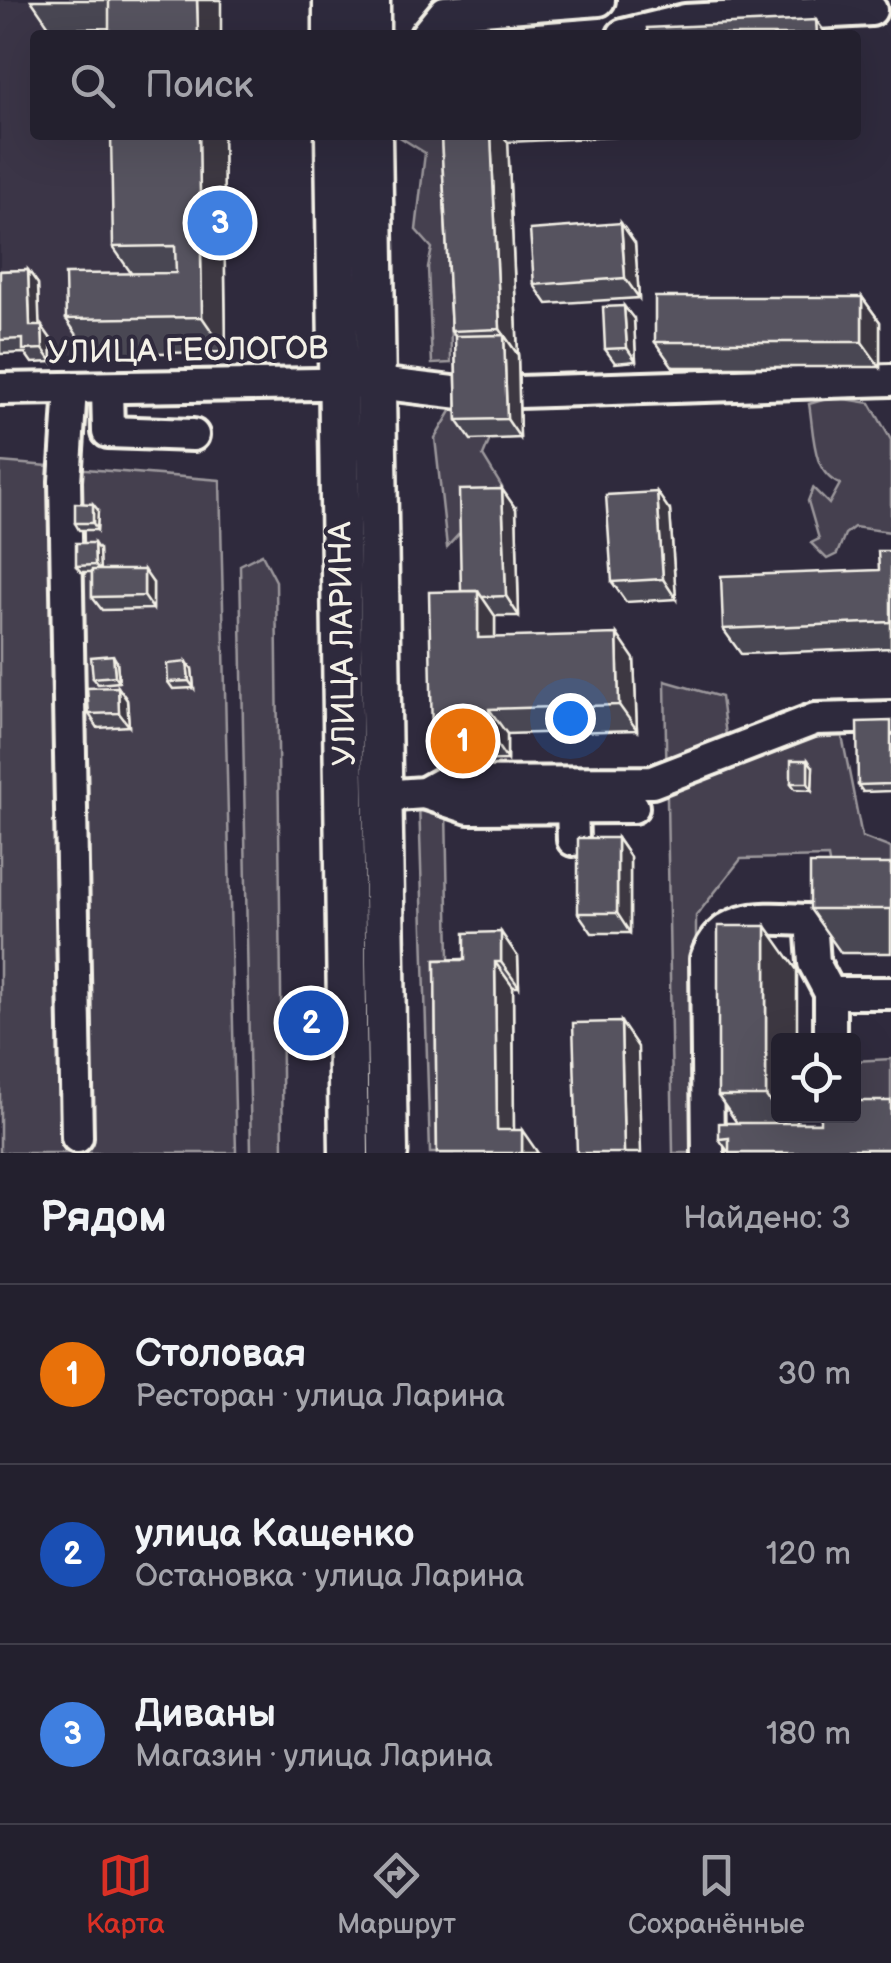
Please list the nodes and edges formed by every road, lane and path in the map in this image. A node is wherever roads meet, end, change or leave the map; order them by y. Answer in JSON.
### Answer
{"nodes":[{"id":1,"x":332,"y":0,"type":"edge"},
{"id":2,"x":370,"y":0,"type":"edge"},
{"id":3,"x":599,"y":0,"type":"edge"},
{"id":4,"x":871,"y":10,"type":"dead end"},
{"id":5,"x":439,"y":16,"type":"edge"},
{"id":6,"x":333,"y":30,"type":"edge"},
{"id":7,"x":370,"y":30,"type":"edge"},
{"id":8,"x":643,"y":30,"type":"edge"},
{"id":9,"x":335,"y":140,"type":"edge"},
{"id":10,"x":372,"y":140,"type":"edge"},
{"id":11,"x":891,"y":380,"type":"edge"},
{"id":12,"x":358,"y":383,"type":"junction"},
{"id":13,"x":71,"y":388,"type":"junction"},
{"id":14,"x":107,"y":388,"type":"junction"},
{"id":15,"x":0,"y":390,"type":"edge"},
{"id":16,"x":519,"y":392,"type":"dead end"},
{"id":17,"x":469,"y":394,"type":"edge"},
{"id":18,"x":193,"y":435,"type":"dead end"},
{"id":19,"x":891,"y":717,"type":"edge"},
{"id":20,"x":424,"y":792,"type":"junction"},
{"id":21,"x":382,"y":796,"type":"junction"},
{"id":22,"x":633,"y":807,"type":"dead end"},
{"id":23,"x":572,"y":808,"type":"junction"},
{"id":24,"x":573,"y":840,"type":"edge"},
{"id":25,"x":830,"y":993,"type":"junction"},
{"id":26,"x":891,"y":993,"type":"edge"},
{"id":27,"x":830,"y":1033,"type":"edge"},
{"id":28,"x":77,"y":1137,"type":"dead end"},
{"id":29,"x":742,"y":1151,"type":"edge"},
{"id":30,"x":708,"y":1152,"type":"edge"},
{"id":31,"x":349,"y":1153,"type":"edge"},
{"id":32,"x":388,"y":1153,"type":"edge"}],
"edges":[{"from":1,"to":6,"type":"main road"},
{"from":2,"to":7,"type":"main road"},
{"from":3,"to":5,"type":"street"},
{"from":4,"to":8,"type":"street"},
{"from":9,"to":12,"type":"main road","name":"УЛИЦА ЛАРИНА"},
{"from":10,"to":12,"type":"main road","name":"УЛИЦА ЛАРИНА"},
{"from":11,"to":16,"type":"street"},
{"from":12,"to":14,"type":"street","name":"УЛИЦА ГЕОЛОГОВ"},
{"from":12,"to":17,"type":"street","name":"УЛИЦА ГЕОЛОГОВ"},
{"from":12,"to":21,"type":"main road","name":"УЛИЦА ЛАРИНА"},
{"from":12,"to":31,"type":"main road","name":"УЛИЦА ЛАРИНА"},
{"from":13,"to":14,"type":"street","name":"УЛИЦА ГЕОЛОГОВ"},
{"from":13,"to":15,"type":"street","name":"УЛИЦА ГЕОЛОГОВ"},
{"from":13,"to":28,"type":"street"},
{"from":14,"to":18,"type":"street"},
{"from":19,"to":20,"type":"street"},
{"from":20,"to":21,"type":"street"},
{"from":20,"to":23,"type":"street"},
{"from":21,"to":32,"type":"main road","name":"УЛИЦА ЛАРИНА"},
{"from":22,"to":23,"type":"street"},
{"from":23,"to":24,"type":"street"},
{"from":25,"to":26,"type":"street"},
{"from":25,"to":27,"type":"street"},
{"from":25,"to":30,"type":"street"},
{"from":29,"to":30,"type":"street"}]}
